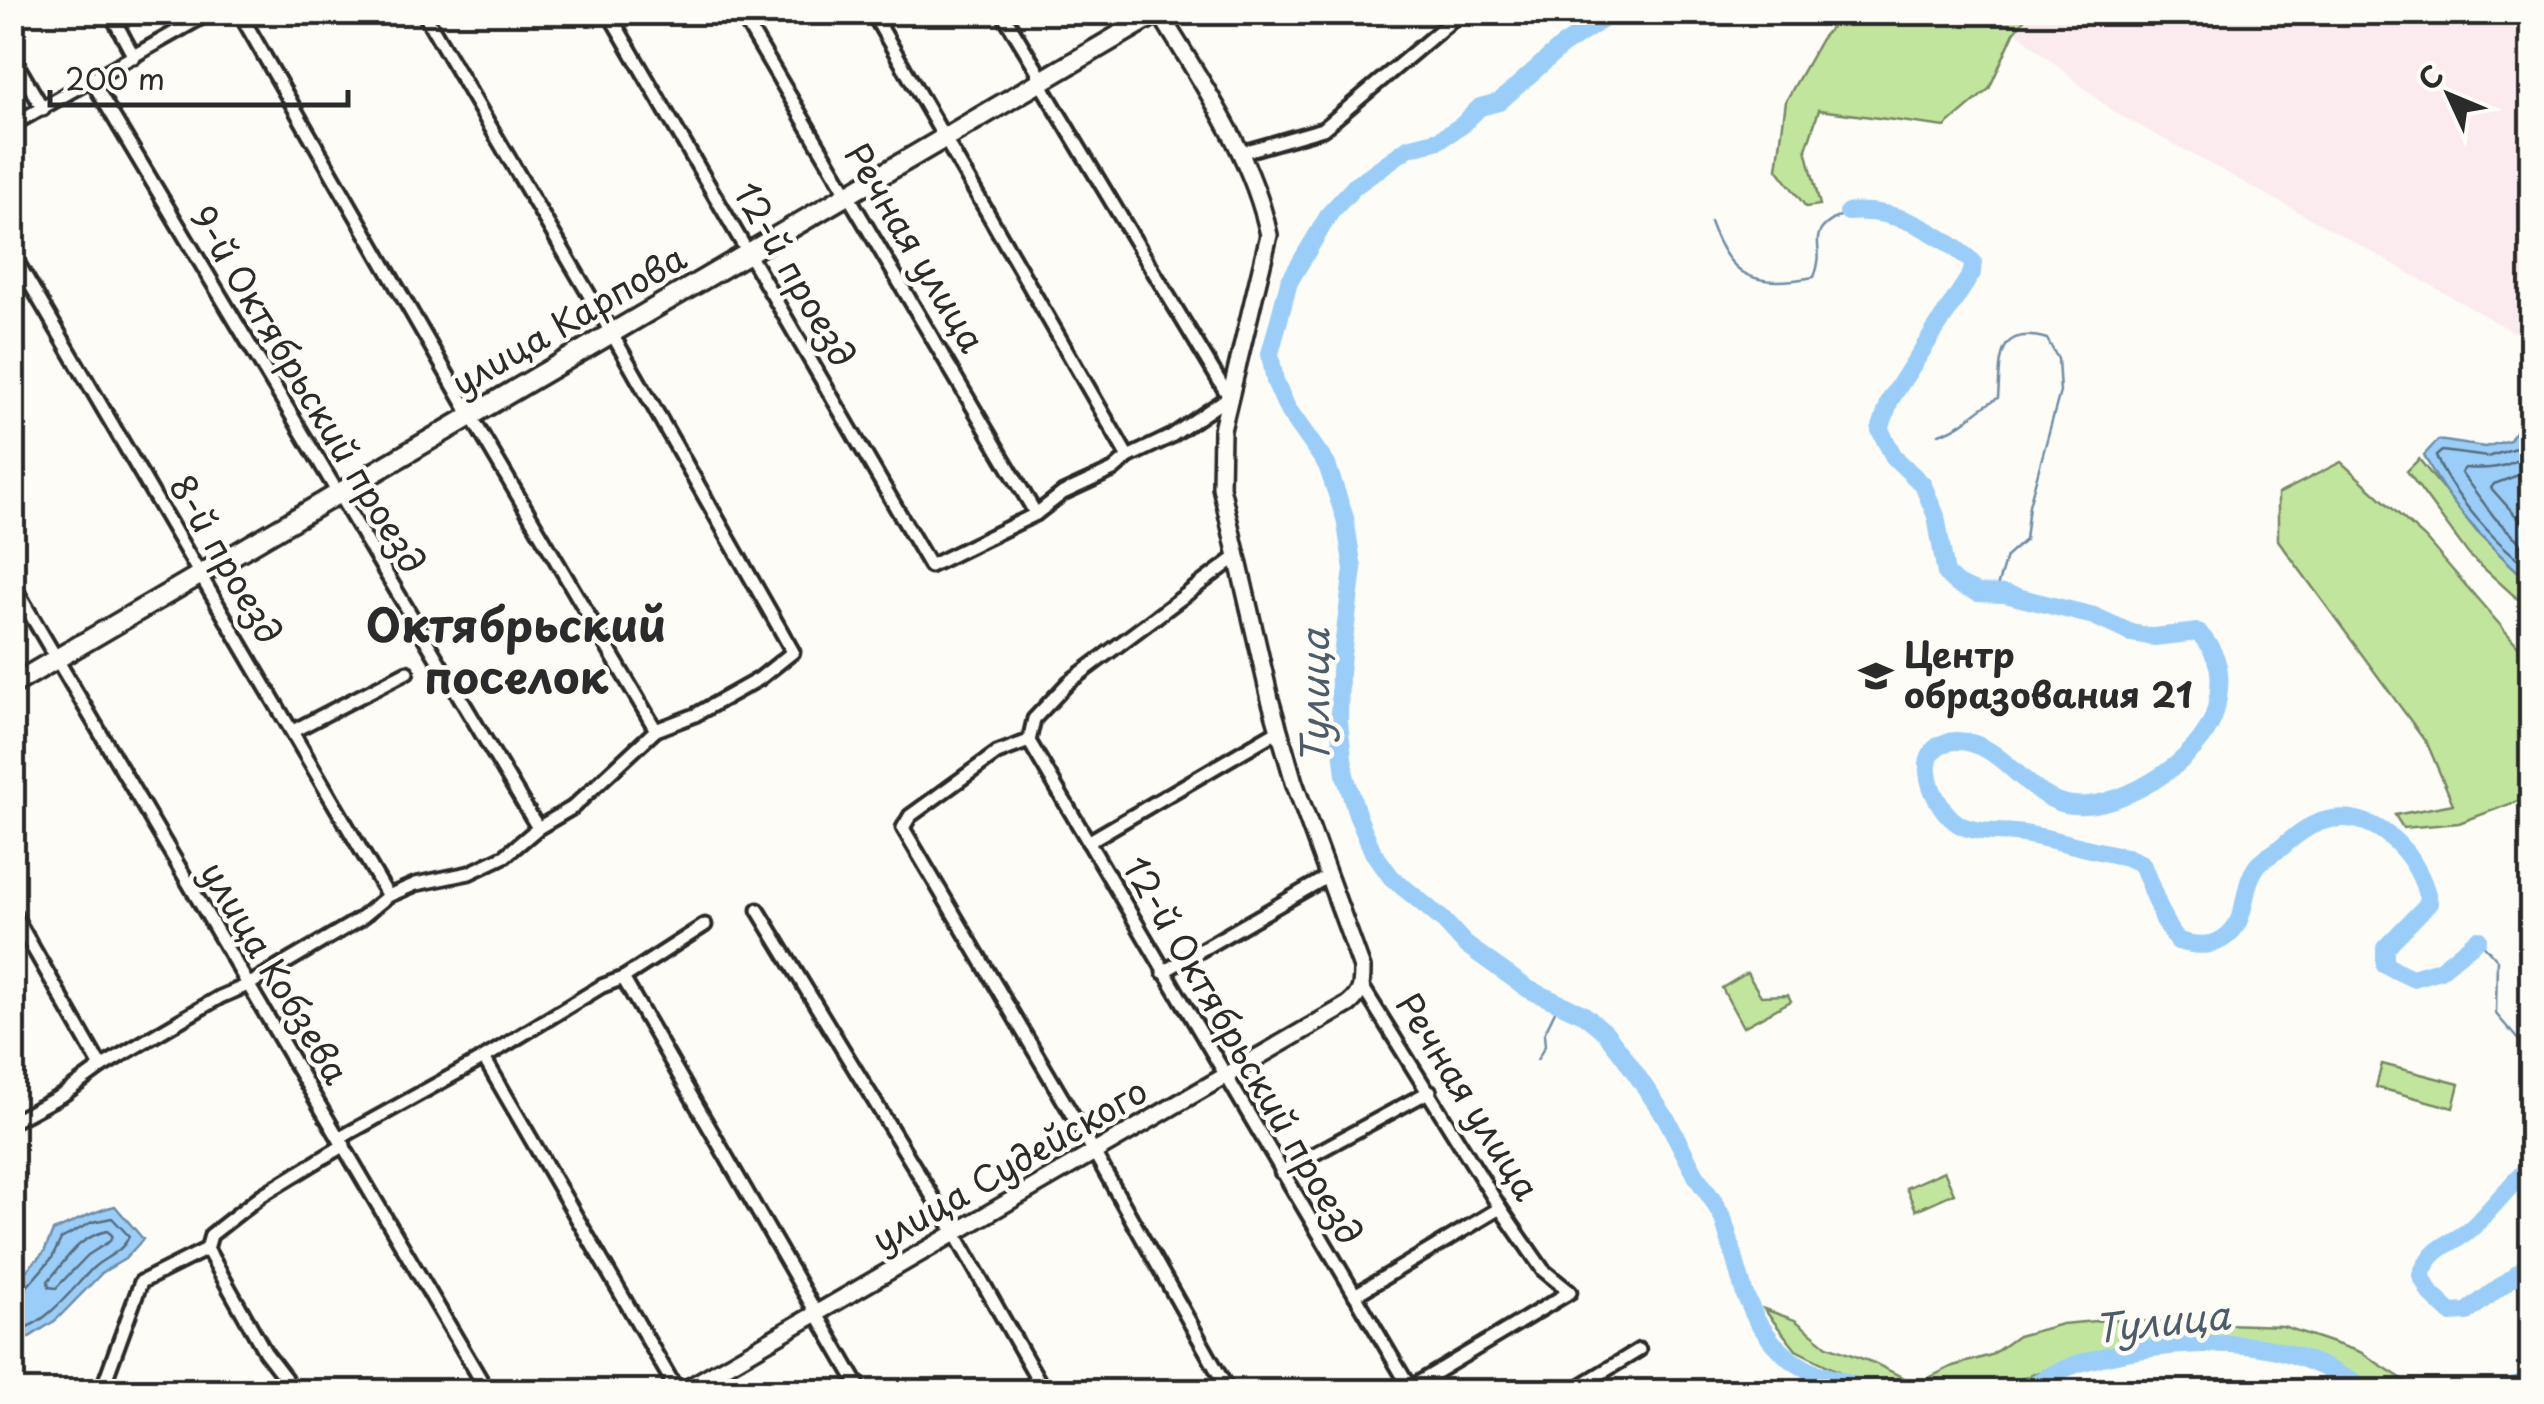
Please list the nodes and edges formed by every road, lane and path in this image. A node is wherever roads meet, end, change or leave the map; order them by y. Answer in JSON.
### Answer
{"nodes":[{"id":1,"x":110,"y":12,"type":"edge"},
{"id":2,"x":211,"y":12,"type":"edge"},
{"id":3,"x":240,"y":12,"type":"edge"},
{"id":4,"x":423,"y":12,"type":"edge"},
{"id":5,"x":608,"y":12,"type":"edge"},
{"id":6,"x":740,"y":12,"type":"edge"},
{"id":7,"x":872,"y":12,"type":"edge"},
{"id":8,"x":1002,"y":12,"type":"edge"},
{"id":9,"x":1462,"y":12,"type":"edge"},
{"id":10,"x":1151,"y":14,"type":"edge"},
{"id":11,"x":12,"y":56,"type":"edge"},
{"id":12,"x":134,"y":56,"type":"junction"},
{"id":13,"x":92,"y":81,"type":"junction"},
{"id":14,"x":1041,"y":81,"type":"junction"},
{"id":15,"x":43,"y":108,"type":"junction"},
{"id":16,"x":12,"y":125,"type":"edge"},
{"id":17,"x":944,"y":138,"type":"junction"},
{"id":18,"x":1240,"y":153,"type":"junction"},
{"id":19,"x":847,"y":195,"type":"junction"},
{"id":20,"x":12,"y":253,"type":"edge"},
{"id":21,"x":750,"y":253,"type":"junction"},
{"id":22,"x":611,"y":332,"type":"junction"},
{"id":23,"x":1229,"y":396,"type":"junction"},
{"id":24,"x":471,"y":416,"type":"junction"},
{"id":25,"x":1128,"y":457,"type":"junction"},
{"id":26,"x":337,"y":495,"type":"junction"},
{"id":27,"x":1036,"y":514,"type":"junction"},
{"id":28,"x":1236,"y":558,"type":"junction"},
{"id":29,"x":202,"y":574,"type":"junction"},
{"id":30,"x":12,"y":583,"type":"edge"},
{"id":31,"x":58,"y":659,"type":"junction"},
{"id":32,"x":407,"y":672,"type":"dead end"},
{"id":33,"x":12,"y":685,"type":"edge"},
{"id":34,"x":656,"y":730,"type":"junction"},
{"id":35,"x":1278,"y":730,"type":"junction"},
{"id":36,"x":292,"y":731,"type":"junction"},
{"id":37,"x":1029,"y":741,"type":"junction"},
{"id":38,"x":538,"y":828,"type":"junction"},
{"id":39,"x":1088,"y":842,"type":"junction"},
{"id":40,"x":1327,"y":877,"type":"junction"},
{"id":41,"x":388,"y":896,"type":"junction"},
{"id":42,"x":758,"y":910,"type":"dead end"},
{"id":43,"x":12,"y":911,"type":"edge"},
{"id":44,"x":705,"y":925,"type":"dead end"},
{"id":45,"x":1163,"y":972,"type":"junction"},
{"id":46,"x":623,"y":978,"type":"junction"},
{"id":47,"x":248,"y":986,"type":"junction"},
{"id":48,"x":1362,"y":986,"type":"junction"},
{"id":49,"x":484,"y":1058,"type":"junction"},
{"id":50,"x":101,"y":1067,"type":"junction"},
{"id":51,"x":1224,"y":1076,"type":"junction"},
{"id":52,"x":1430,"y":1091,"type":"junction"},
{"id":53,"x":12,"y":1122,"type":"edge"},
{"id":54,"x":342,"y":1142,"type":"junction"},
{"id":55,"x":1094,"y":1152,"type":"junction"},
{"id":56,"x":1281,"y":1172,"type":"junction"},
{"id":57,"x":1500,"y":1208,"type":"junction"},
{"id":58,"x":954,"y":1232,"type":"junction"},
{"id":59,"x":207,"y":1249,"type":"junction"},
{"id":60,"x":1355,"y":1295,"type":"junction"},
{"id":61,"x":818,"y":1313,"type":"junction"},
{"id":62,"x":1640,"y":1350,"type":"dead end"},
{"id":63,"x":1407,"y":1390,"type":"edge"},
{"id":64,"x":101,"y":1392,"type":"edge"},
{"id":65,"x":289,"y":1392,"type":"edge"},
{"id":66,"x":488,"y":1392,"type":"edge"},
{"id":67,"x":679,"y":1392,"type":"edge"},
{"id":68,"x":862,"y":1392,"type":"edge"},
{"id":69,"x":1045,"y":1392,"type":"edge"},
{"id":70,"x":1229,"y":1392,"type":"edge"},
{"id":71,"x":1570,"y":1392,"type":"edge"}],
"edges":[{"from":1,"to":12,"type":"street"},
{"from":2,"to":12,"type":"street"},
{"from":3,"to":24,"type":"street"},
{"from":4,"to":22,"type":"street"},
{"from":5,"to":21,"type":"street","name":"12-й проезд"},
{"from":6,"to":19,"type":"street","name":"Речная улица"},
{"from":7,"to":17,"type":"street"},
{"from":8,"to":14,"type":"street"},
{"from":9,"to":18,"type":"street"},
{"from":10,"to":14,"type":"main road","name":"улица Карпова"},
{"from":10,"to":18,"type":"street","name":"Речная улица"},
{"from":11,"to":15,"type":"street"},
{"from":12,"to":13,"type":"street"},
{"from":13,"to":15,"type":"street"},
{"from":13,"to":26,"type":"street","name":"9-й Октябрьский проезд"},
{"from":14,"to":17,"type":"main road","name":"улица Карпова"},
{"from":14,"to":23,"type":"street"},
{"from":15,"to":16,"type":"street"},
{"from":17,"to":19,"type":"main road","name":"улица Карпова"},
{"from":17,"to":25,"type":"street"},
{"from":18,"to":23,"type":"street","name":"Речная улица"},
{"from":19,"to":21,"type":"main road","name":"улица Карпова"},
{"from":19,"to":27,"type":"street","name":"Речная улица"},
{"from":20,"to":29,"type":"street","name":"8-й проезд"},
{"from":21,"to":22,"type":"main road","name":"улица Карпова"},
{"from":21,"to":27,"type":"street","name":"12-й проезд"},
{"from":22,"to":24,"type":"main road","name":"улица Карпова"},
{"from":22,"to":34,"type":"street"},
{"from":23,"to":25,"type":"street"},
{"from":23,"to":28,"type":"street","name":"Речная улица"},
{"from":24,"to":26,"type":"main road","name":"улица Карпова"},
{"from":24,"to":34,"type":"street"},
{"from":25,"to":27,"type":"street"},
{"from":26,"to":29,"type":"main road","name":"улица Карпова"},
{"from":26,"to":38,"type":"street","name":"9-й Октябрьский проезд"},
{"from":28,"to":35,"type":"street","name":"Речная улица"},
{"from":28,"to":37,"type":"street"},
{"from":29,"to":31,"type":"main road","name":"улица Карпова"},
{"from":29,"to":36,"type":"street","name":"8-й проезд"},
{"from":30,"to":31,"type":"street","name":"улица Кобзева"},
{"from":31,"to":33,"type":"main road","name":"улица Карпова"},
{"from":31,"to":47,"type":"street","name":"улица Кобзева"},
{"from":32,"to":36,"type":"street"},
{"from":34,"to":38,"type":"street"},
{"from":35,"to":39,"type":"street"},
{"from":35,"to":40,"type":"street","name":"Речная улица"},
{"from":36,"to":41,"type":"street","name":"8-й проезд"},
{"from":37,"to":39,"type":"street","name":"12-й Октябрьский проезд"},
{"from":37,"to":55,"type":"street"},
{"from":38,"to":41,"type":"street"},
{"from":39,"to":45,"type":"street","name":"12-й Октябрьский проезд"},
{"from":40,"to":45,"type":"street"},
{"from":40,"to":48,"type":"street","name":"Речная улица"},
{"from":41,"to":47,"type":"street"},
{"from":42,"to":58,"type":"street"},
{"from":43,"to":50,"type":"street"},
{"from":44,"to":46,"type":"street"},
{"from":45,"to":51,"type":"street","name":"12-й Октябрьский проезд"},
{"from":46,"to":49,"type":"street"},
{"from":46,"to":61,"type":"street"},
{"from":47,"to":50,"type":"street"},
{"from":47,"to":54,"type":"street","name":"улица Кобзева"},
{"from":48,"to":51,"type":"street","name":"улица Судейского"},
{"from":48,"to":52,"type":"street","name":"Речная улица"},
{"from":49,"to":54,"type":"street"},
{"from":49,"to":67,"type":"street"},
{"from":50,"to":53,"type":"street"},
{"from":51,"to":55,"type":"street","name":"улица Судейского"},
{"from":51,"to":56,"type":"street","name":"12-й Октябрьский проезд"},
{"from":52,"to":56,"type":"street"},
{"from":52,"to":57,"type":"street","name":"Речная улица"},
{"from":54,"to":59,"type":"street"},
{"from":54,"to":66,"type":"street","name":"улица Кобзева"},
{"from":55,"to":58,"type":"street","name":"улица Судейского"},
{"from":55,"to":70,"type":"street"},
{"from":56,"to":60,"type":"street","name":"12-й Октябрьский проезд"},
{"from":57,"to":60,"type":"street"},
{"from":57,"to":63,"type":"street","name":"Речная улица"},
{"from":58,"to":61,"type":"street","name":"улица Судейского"},
{"from":58,"to":69,"type":"street"},
{"from":59,"to":64,"type":"street"},
{"from":59,"to":65,"type":"street"},
{"from":60,"to":63,"type":"street","name":"12-й Октябрьский проезд"},
{"from":61,"to":67,"type":"street","name":"улица Судейского"},
{"from":61,"to":68,"type":"street"},
{"from":62,"to":71,"type":"street"}]}
